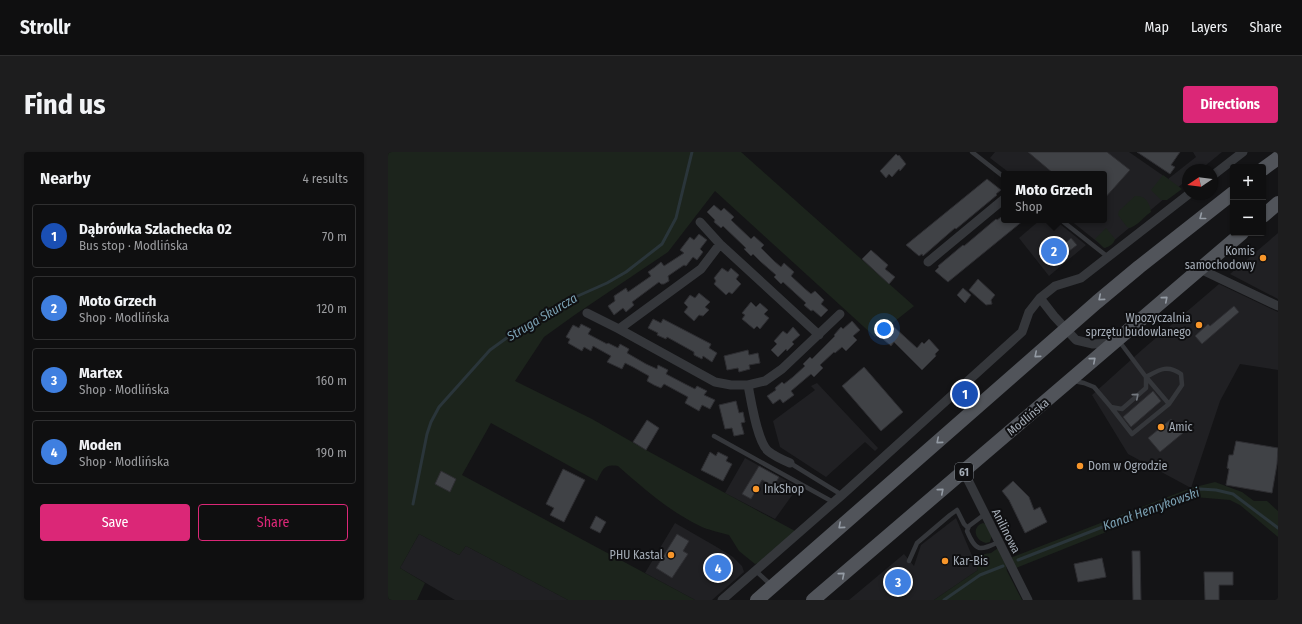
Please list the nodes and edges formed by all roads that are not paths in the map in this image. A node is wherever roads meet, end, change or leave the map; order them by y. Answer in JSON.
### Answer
{"nodes":[{"id":1,"x":972,"y":152,"type":"edge"},
{"id":2,"x":1243,"y":152,"type":"edge"},
{"id":3,"x":1278,"y":158,"type":"edge"},
{"id":4,"x":1266,"y":167,"type":"edge"},
{"id":5,"x":1218,"y":171,"type":"edge"},
{"id":6,"x":1001,"y":175,"type":"edge"},
{"id":7,"x":1230,"y":195,"type":"edge"},
{"id":8,"x":1182,"y":200,"type":"edge"},
{"id":9,"x":1001,"y":201,"type":"edge"},
{"id":10,"x":1278,"y":203,"type":"edge"},
{"id":11,"x":1266,"y":213,"type":"edge"},
{"id":12,"x":700,"y":222,"type":"dead end"},
{"id":13,"x":1065,"y":223,"type":"edge"},
{"id":14,"x":1238,"y":236,"type":"edge"},
{"id":15,"x":720,"y":244,"type":"junction"},
{"id":16,"x":1109,"y":257,"type":"junction"},
{"id":17,"x":928,"y":262,"type":"dead end"},
{"id":18,"x":1200,"y":269,"type":"junction"},
{"id":19,"x":1040,"y":298,"type":"junction"},
{"id":20,"x":1278,"y":306,"type":"edge"},
{"id":21,"x":587,"y":313,"type":"dead end"},
{"id":22,"x":840,"y":314,"type":"dead end"},
{"id":23,"x":619,"y":329,"type":"junction"},
{"id":24,"x":1066,"y":329,"type":"junction"},
{"id":25,"x":819,"y":335,"type":"junction"},
{"id":26,"x":1116,"y":341,"type":"junction"},
{"id":27,"x":1146,"y":377,"type":"junction"},
{"id":28,"x":1070,"y":380,"type":"junction"},
{"id":29,"x":748,"y":385,"type":"junction"},
{"id":30,"x":1169,"y":404,"type":"junction"},
{"id":31,"x":1112,"y":407,"type":"junction"},
{"id":32,"x":714,"y":436,"type":"dead end"},
{"id":33,"x":790,"y":464,"type":"joint"},
{"id":34,"x":964,"y":472,"type":"junction"},
{"id":35,"x":842,"y":495,"type":"junction"},
{"id":36,"x":834,"y":503,"type":"junction"},
{"id":37,"x":984,"y":514,"type":"junction"},
{"id":38,"x":968,"y":528,"type":"junction"},
{"id":39,"x":999,"y":542,"type":"junction"},
{"id":40,"x":909,"y":561,"type":"dead end"},
{"id":41,"x":756,"y":571,"type":"junction"},
{"id":42,"x":772,"y":586,"type":"junction"},
{"id":43,"x":722,"y":600,"type":"edge"},
{"id":44,"x":757,"y":600,"type":"edge"},
{"id":45,"x":812,"y":600,"type":"edge"},
{"id":46,"x":1028,"y":600,"type":"edge"}],
"edges":[{"from":1,"to":6,"type":"lane"},
{"from":2,"to":5,"type":"street"},
{"from":3,"to":4,"type":"main road"},
{"from":7,"to":24,"type":"main road","one_way":true},
{"from":8,"to":16,"type":"street"},
{"from":9,"to":17,"type":"street"},
{"from":10,"to":11,"type":"main road"},
{"from":12,"to":15,"type":"street"},
{"from":13,"to":16,"type":"lane"},
{"from":14,"to":18,"type":"main road","name":"Modlińska","number":"61"},
{"from":15,"to":23,"type":"street"},
{"from":15,"to":25,"type":"street"},
{"from":16,"to":19,"type":"street"},
{"from":18,"to":20,"type":"street"},
{"from":26,"to":18,"type":"main road","name":"Modlińska","number":"61","one_way":true},
{"from":19,"to":24,"type":"street"},
{"from":19,"to":35,"type":"street"},
{"from":21,"to":23,"type":"street"},
{"from":22,"to":25,"type":"street"},
{"from":23,"to":29,"type":"street"},
{"from":24,"to":26,"type":"street"},
{"from":24,"to":42,"type":"main road","one_way":true},
{"from":25,"to":29,"type":"street"},
{"from":26,"to":27,"type":"lane"},
{"from":28,"to":26,"type":"main road","name":"Modlińska","number":"61","one_way":true},
{"from":27,"to":30,"type":"lane"},
{"from":27,"to":30,"type":"lane"},
{"from":31,"to":27,"type":"lane","one_way":true},
{"from":28,"to":31,"type":"lane"},
{"from":28,"to":34,"type":"main road","name":"Modlińska","number":"61"},
{"from":29,"to":33,"type":"street"},
{"from":30,"to":31,"type":"lane"},
{"from":32,"to":36,"type":"lane"},
{"from":33,"to":35,"type":"lane"},
{"from":34,"to":37,"type":"street","name":"Anilinowa"},
{"from":45,"to":34,"type":"main road","name":"Modlińska","number":"61","one_way":true},
{"from":35,"to":36,"type":"street"},
{"from":36,"to":41,"type":"street"},
{"from":37,"to":38,"type":"lane"},
{"from":37,"to":39,"type":"street","name":"Anilinowa"},
{"from":38,"to":39,"type":"lane"},
{"from":38,"to":40,"type":"lane"},
{"from":39,"to":46,"type":"street","name":"Anilinowa"},
{"from":41,"to":42,"type":"lane"},
{"from":41,"to":43,"type":"street"},
{"from":42,"to":44,"type":"main road"}]}
